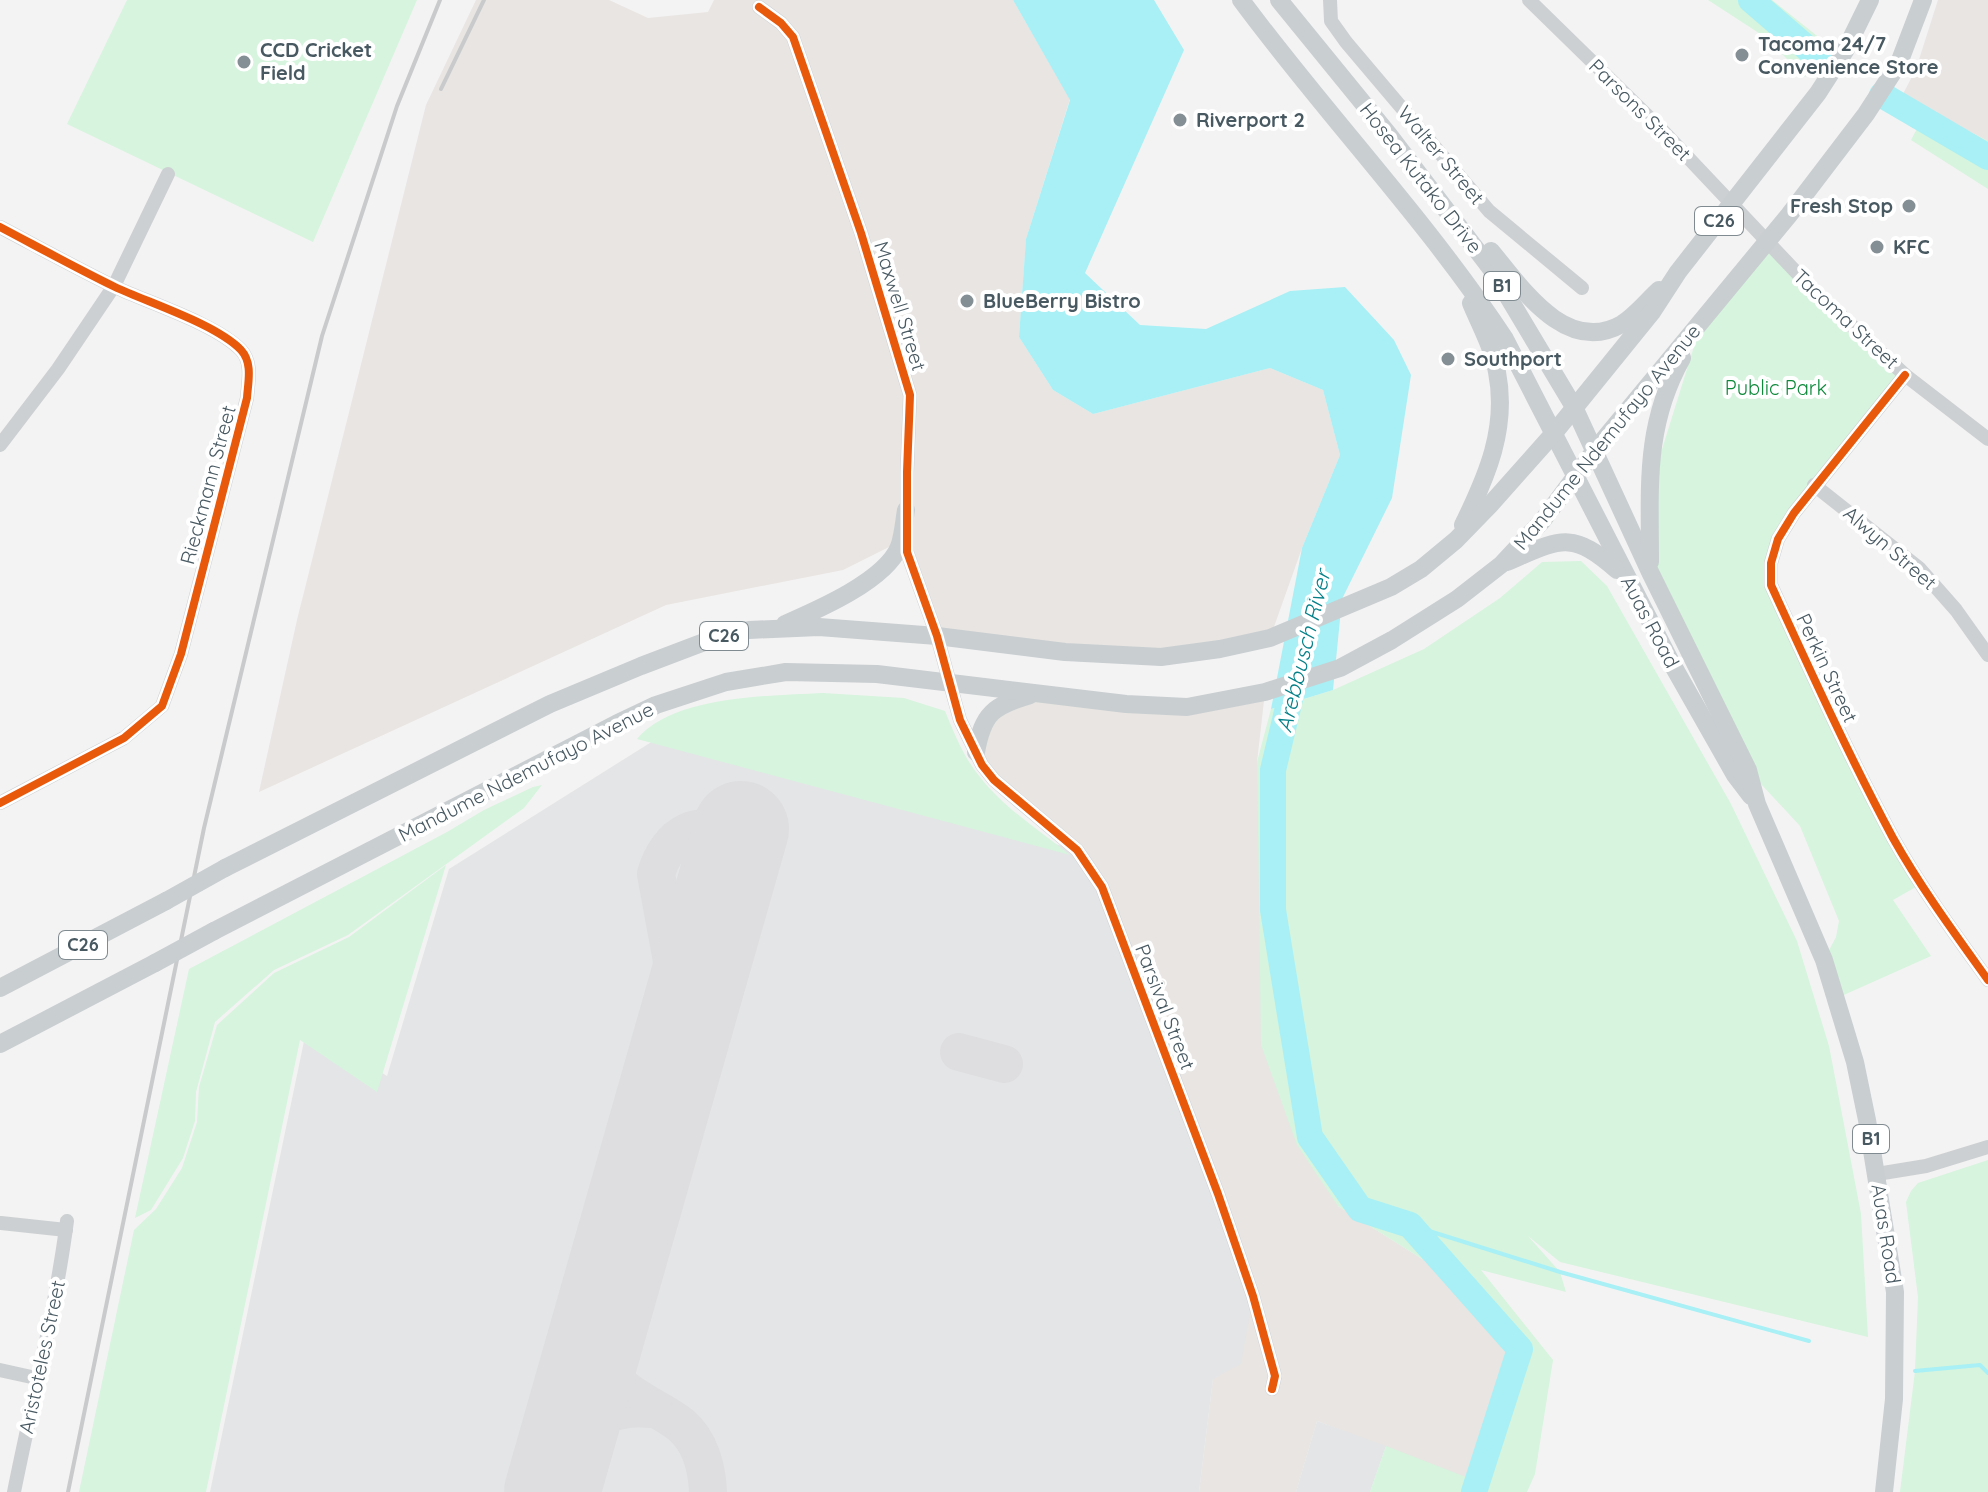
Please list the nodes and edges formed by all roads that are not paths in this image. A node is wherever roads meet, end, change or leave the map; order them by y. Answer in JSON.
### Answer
{"nodes":[{"id":1,"x":1241,"y":0,"type":"edge"},
{"id":2,"x":1279,"y":0,"type":"edge"},
{"id":3,"x":1330,"y":0,"type":"edge"},
{"id":4,"x":1529,"y":0,"type":"edge"},
{"id":5,"x":1870,"y":0,"type":"edge"},
{"id":6,"x":1923,"y":0,"type":"edge"},
{"id":7,"x":759,"y":7,"type":"dead end"},
{"id":8,"x":1389,"y":135,"type":"junction"},
{"id":9,"x":168,"y":174,"type":"dead end"},
{"id":10,"x":1733,"y":203,"type":"junction"},
{"id":11,"x":1750,"y":222,"type":"joint"},
{"id":12,"x":0,"y":227,"type":"edge"},
{"id":13,"x":1766,"y":241,"type":"junction"},
{"id":14,"x":1440,"y":248,"type":"junction"},
{"id":15,"x":1678,"y":272,"type":"junction"},
{"id":16,"x":114,"y":286,"type":"junction"},
{"id":17,"x":1582,"y":288,"type":"dead end"},
{"id":18,"x":1701,"y":324,"type":"junction"},
{"id":19,"x":1905,"y":375,"type":"junction"},
{"id":20,"x":1574,"y":407,"type":"junction"},
{"id":21,"x":1554,"y":433,"type":"junction"},
{"id":22,"x":1988,"y":439,"type":"edge"},
{"id":23,"x":0,"y":445,"type":"edge"},
{"id":24,"x":1595,"y":450,"type":"junction"},
{"id":25,"x":1575,"y":475,"type":"junction"},
{"id":26,"x":1814,"y":485,"type":"junction"},
{"id":27,"x":906,"y":510,"type":"junction"},
{"id":28,"x":1456,"y":540,"type":"junction"},
{"id":29,"x":1502,"y":564,"type":"junction"},
{"id":30,"x":1650,"y":572,"type":"junction"},
{"id":31,"x":1625,"y":577,"type":"junction"},
{"id":32,"x":779,"y":627,"type":"junction"},
{"id":33,"x":937,"y":636,"type":"junction"},
{"id":34,"x":1988,"y":655,"type":"edge"},
{"id":35,"x":949,"y":681,"type":"junction"},
{"id":36,"x":1041,"y":692,"type":"junction"},
{"id":37,"x":976,"y":752,"type":"junction"},
{"id":38,"x":0,"y":803,"type":"edge"},
{"id":39,"x":1757,"y":804,"type":"junction"},
{"id":40,"x":1988,"y":980,"type":"edge"},
{"id":41,"x":0,"y":988,"type":"edge"},
{"id":42,"x":0,"y":1044,"type":"edge"},
{"id":43,"x":1988,"y":1147,"type":"edge"},
{"id":44,"x":1877,"y":1174,"type":"junction"},
{"id":45,"x":1,"y":1223,"type":"edge"},
{"id":46,"x":0,"y":1370,"type":"edge"},
{"id":47,"x":36,"y":1378,"type":"junction"},
{"id":48,"x":1272,"y":1389,"type":"dead end"},
{"id":49,"x":14,"y":1492,"type":"edge"},
{"id":50,"x":1884,"y":1492,"type":"edge"}],
"edges":[{"from":1,"to":14,"type":"main road","name":"Hosea Kutako Drive","number":"B1"},
{"from":2,"to":8,"type":"main road","name":"Hosea Kutako Drive","number":"B1"},
{"from":3,"to":17,"type":"street","name":"Walter Street"},
{"from":4,"to":10,"type":"street","name":"Parsons Street"},
{"from":5,"to":10,"type":"main road","number":"C26"},
{"from":6,"to":13,"type":"main road","name":"Mandume Ndemufayo Avenue","number":"C26"},
{"from":7,"to":27,"type":"street","name":"Maxwell Street"},
{"from":8,"to":15,"type":"main road"},
{"from":8,"to":20,"type":"main road","name":"Hosea Kutako Drive","number":"B1"},
{"from":9,"to":16,"type":"street"},
{"from":10,"to":11,"type":"street","name":"Parsons Street"},
{"from":10,"to":15,"type":"main road","number":"C26"},
{"from":11,"to":13,"type":"street","name":"Tacoma Street"},
{"from":12,"to":16,"type":"street","name":"Rieckmann Street"},
{"from":13,"to":18,"type":"main road","name":"Mandume Ndemufayo Avenue","number":"C26"},
{"from":13,"to":19,"type":"street","name":"Tacoma Street"},
{"from":14,"to":21,"type":"main road","name":"Hosea Kutako Drive","number":"B1"},
{"from":14,"to":28,"type":"main road"},
{"from":15,"to":20,"type":"main road","number":"C26"},
{"from":16,"to":23,"type":"street"},
{"from":16,"to":38,"type":"street","name":"Rieckmann Street"},
{"from":18,"to":24,"type":"main road","name":"Mandume Ndemufayo Avenue","number":"C26"},
{"from":18,"to":30,"type":"main road"},
{"from":19,"to":22,"type":"street","name":"Tacoma Street"},
{"from":19,"to":26,"type":"street","name":"Perkin Street"},
{"from":20,"to":21,"type":"main road","number":"C26"},
{"from":20,"to":24,"type":"main road","name":"Hosea Kutako Drive","number":"B1"},
{"from":21,"to":25,"type":"main road","name":"Auas Road"},
{"from":21,"to":28,"type":"main road","number":"C26"},
{"from":24,"to":25,"type":"main road","name":"Mandume Ndemufayo Avenue","number":"C26"},
{"from":24,"to":30,"type":"main road","name":"Auas Road","number":"B1"},
{"from":25,"to":29,"type":"main road","name":"Mandume Ndemufayo Avenue","number":"C26"},
{"from":25,"to":31,"type":"main road","name":"Auas Road","number":"B1"},
{"from":26,"to":34,"type":"street","name":"Alwyn Street"},
{"from":26,"to":40,"type":"street","name":"Perkin Street"},
{"from":27,"to":32,"type":"main road"},
{"from":27,"to":33,"type":"street","name":"Maxwell Street"},
{"from":28,"to":33,"type":"main road","number":"C26"},
{"from":29,"to":31,"type":"main road"},
{"from":29,"to":36,"type":"main road","name":"Mandume Ndemufayo Avenue","number":"C26"},
{"from":30,"to":39,"type":"main road","name":"Auas Road","number":"B1"},
{"from":31,"to":39,"type":"main road","name":"Auas Road","number":"B1"},
{"from":32,"to":33,"type":"main road","number":"C26"},
{"from":32,"to":41,"type":"main road","number":"C26","bridge":true},
{"from":33,"to":35,"type":"street","name":"Maxwell Street"},
{"from":35,"to":36,"type":"main road","name":"Mandume Ndemufayo Avenue","number":"C26"},
{"from":35,"to":37,"type":"street","name":"Parsival Street"},
{"from":35,"to":42,"type":"main road","name":"Mandume Ndemufayo Avenue","number":"C26","bridge":true},
{"from":36,"to":37,"type":"main road"},
{"from":37,"to":48,"type":"street","name":"Parsival Street"},
{"from":39,"to":44,"type":"main road","name":"Auas Road","number":"B1"},
{"from":43,"to":44,"type":"street"},
{"from":44,"to":50,"type":"main road","name":"Auas Road","number":"B1"},
{"from":45,"to":47,"type":"street","name":"Aristoteles Street"},
{"from":46,"to":47,"type":"street"},
{"from":47,"to":49,"type":"street","name":"Aristoteles Street"}]}
